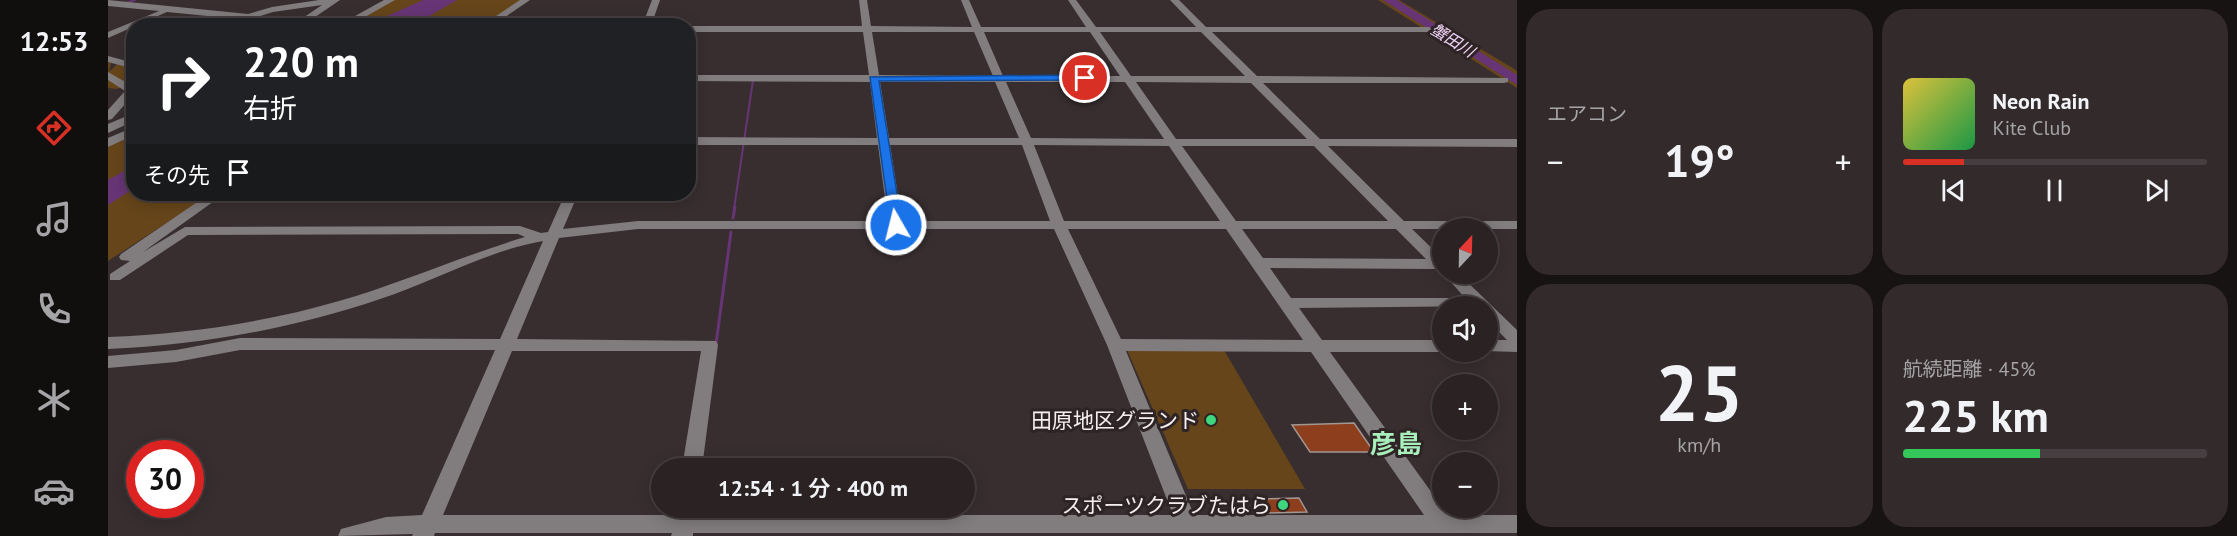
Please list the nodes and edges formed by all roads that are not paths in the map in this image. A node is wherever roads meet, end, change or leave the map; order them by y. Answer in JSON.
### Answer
{"nodes":[{"id":1,"x":144,"y":0,"type":"edge"},
{"id":2,"x":336,"y":0,"type":"edge"},
{"id":3,"x":391,"y":0,"type":"edge"},
{"id":4,"x":526,"y":0,"type":"edge"},
{"id":5,"x":656,"y":0,"type":"edge"},
{"id":6,"x":863,"y":0,"type":"edge"},
{"id":7,"x":965,"y":0,"type":"edge"},
{"id":8,"x":1072,"y":0,"type":"edge"},
{"id":9,"x":1174,"y":0,"type":"edge"},
{"id":10,"x":110,"y":4,"type":"edge"},
{"id":11,"x":125,"y":6,"type":"junction"},
{"id":12,"x":165,"y":10,"type":"junction"},
{"id":13,"x":147,"y":18,"type":"edge"},
{"id":14,"x":308,"y":18,"type":"edge"},
{"id":15,"x":356,"y":18,"type":"edge"},
{"id":16,"x":498,"y":18,"type":"edge"},
{"id":17,"x":649,"y":18,"type":"edge"},
{"id":18,"x":126,"y":27,"type":"edge"},
{"id":19,"x":696,"y":29,"type":"edge"},
{"id":20,"x":866,"y":29,"type":"junction"},
{"id":21,"x":978,"y":30,"type":"junction"},
{"id":22,"x":1093,"y":30,"type":"junction"},
{"id":23,"x":1203,"y":30,"type":"junction"},
{"id":24,"x":1429,"y":30,"type":"dead end"},
{"id":25,"x":108,"y":35,"type":"edge"},
{"id":26,"x":113,"y":60,"type":"edge"},
{"id":27,"x":108,"y":73,"type":"edge"},
{"id":28,"x":696,"y":78,"type":"edge"},
{"id":29,"x":1128,"y":78,"type":"junction"},
{"id":30,"x":873,"y":79,"type":"junction"},
{"id":31,"x":1001,"y":79,"type":"junction"},
{"id":32,"x":1251,"y":79,"type":"junction"},
{"id":33,"x":1504,"y":80,"type":"dead end"},
{"id":34,"x":126,"y":86,"type":"edge"},
{"id":35,"x":126,"y":97,"type":"edge"},
{"id":36,"x":126,"y":117,"type":"edge"},
{"id":37,"x":110,"y":118,"type":"edge"},
{"id":38,"x":126,"y":134,"type":"edge"},
{"id":39,"x":696,"y":141,"type":"edge"},
{"id":40,"x":883,"y":142,"type":"junction"},
{"id":41,"x":1027,"y":142,"type":"junction"},
{"id":42,"x":108,"y":143,"type":"edge"},
{"id":43,"x":1172,"y":143,"type":"junction"},
{"id":44,"x":1517,"y":143,"type":"edge"},
{"id":45,"x":1317,"y":144,"type":"junction"},
{"id":46,"x":206,"y":201,"type":"edge"},
{"id":47,"x":567,"y":201,"type":"edge"},
{"id":48,"x":896,"y":225,"type":"junction"},
{"id":49,"x":1059,"y":225,"type":"junction"},
{"id":50,"x":1232,"y":225,"type":"junction"},
{"id":51,"x":1399,"y":225,"type":"junction"},
{"id":52,"x":1517,"y":225,"type":"edge"},
{"id":53,"x":547,"y":236,"type":"junction"},
{"id":54,"x":1432,"y":257,"type":"edge"},
{"id":55,"x":1259,"y":263,"type":"junction"},
{"id":56,"x":1432,"y":268,"type":"edge"},
{"id":57,"x":110,"y":277,"type":"edge"},
{"id":58,"x":1460,"y":284,"type":"edge"},
{"id":59,"x":1472,"y":296,"type":"edge"},
{"id":60,"x":1287,"y":303,"type":"junction"},
{"id":61,"x":1432,"y":306,"type":"edge"},
{"id":62,"x":1498,"y":322,"type":"edge"},
{"id":63,"x":1517,"y":340,"type":"edge"},
{"id":64,"x":108,"y":343,"type":"edge"},
{"id":65,"x":507,"y":344,"type":"junction"},
{"id":66,"x":1115,"y":345,"type":"junction"},
{"id":67,"x":1316,"y":346,"type":"junction"},
{"id":68,"x":1432,"y":346,"type":"edge"},
{"id":69,"x":1498,"y":346,"type":"edge"},
{"id":70,"x":1517,"y":346,"type":"edge"},
{"id":71,"x":108,"y":362,"type":"edge"},
{"id":72,"x":693,"y":458,"type":"edge"},
{"id":73,"x":1187,"y":523,"type":"junction"},
{"id":74,"x":686,"y":524,"type":"edge"},
{"id":75,"x":1517,"y":524,"type":"edge"},
{"id":76,"x":1443,"y":525,"type":"junction"},
{"id":77,"x":426,"y":530,"type":"edge"},
{"id":78,"x":349,"y":536,"type":"edge"}],
"edges":[{"from":1,"to":11,"type":"street"},
{"from":2,"to":12,"type":"street"},
{"from":2,"to":14,"type":"street"},
{"from":3,"to":15,"type":"street"},
{"from":4,"to":16,"type":"street"},
{"from":5,"to":17,"type":"street"},
{"from":6,"to":20,"type":"street"},
{"from":7,"to":21,"type":"street"},
{"from":8,"to":22,"type":"street"},
{"from":9,"to":23,"type":"street"},
{"from":10,"to":11,"type":"street"},
{"from":11,"to":12,"type":"street"},
{"from":12,"to":13,"type":"street"},
{"from":18,"to":25,"type":"street"},
{"from":19,"to":20,"type":"street"},
{"from":20,"to":21,"type":"street"},
{"from":20,"to":30,"type":"street"},
{"from":21,"to":22,"type":"street"},
{"from":21,"to":31,"type":"street"},
{"from":22,"to":23,"type":"street"},
{"from":22,"to":29,"type":"street"},
{"from":23,"to":24,"type":"street"},
{"from":23,"to":32,"type":"street"},
{"from":26,"to":27,"type":"street"},
{"from":27,"to":34,"type":"street"},
{"from":28,"to":30,"type":"street"},
{"from":29,"to":31,"type":"street"},
{"from":29,"to":32,"type":"street"},
{"from":29,"to":43,"type":"street"},
{"from":30,"to":31,"type":"street"},
{"from":30,"to":40,"type":"street"},
{"from":31,"to":41,"type":"street"},
{"from":32,"to":33,"type":"street"},
{"from":32,"to":45,"type":"street"},
{"from":35,"to":37,"type":"street"},
{"from":36,"to":37,"type":"street"},
{"from":38,"to":42,"type":"street"},
{"from":39,"to":40,"type":"street"},
{"from":40,"to":41,"type":"street"},
{"from":40,"to":48,"type":"street"},
{"from":41,"to":43,"type":"street"},
{"from":41,"to":49,"type":"street"},
{"from":43,"to":45,"type":"street"},
{"from":43,"to":50,"type":"street"},
{"from":44,"to":45,"type":"street"},
{"from":45,"to":51,"type":"street"},
{"from":46,"to":57,"type":"street"},
{"from":47,"to":53,"type":"street"},
{"from":48,"to":49,"type":"street"},
{"from":48,"to":53,"type":"street"},
{"from":49,"to":50,"type":"street"},
{"from":49,"to":66,"type":"street"},
{"from":50,"to":51,"type":"street"},
{"from":50,"to":55,"type":"street"},
{"from":51,"to":52,"type":"street"},
{"from":51,"to":54,"type":"street"},
{"from":53,"to":57,"type":"street"},
{"from":53,"to":64,"type":"street"},
{"from":53,"to":65,"type":"street"},
{"from":55,"to":56,"type":"street"},
{"from":55,"to":60,"type":"street"},
{"from":58,"to":59,"type":"street"},
{"from":60,"to":61,"type":"street"},
{"from":60,"to":67,"type":"street"},
{"from":62,"to":63,"type":"street"},
{"from":65,"to":71,"type":"street"},
{"from":65,"to":72,"type":"street"},
{"from":65,"to":77,"type":"street"},
{"from":66,"to":67,"type":"street"},
{"from":66,"to":73,"type":"street"},
{"from":67,"to":68,"type":"street"},
{"from":67,"to":76,"type":"street"},
{"from":69,"to":70,"type":"street"},
{"from":73,"to":74,"type":"street"},
{"from":73,"to":76,"type":"street"},
{"from":74,"to":77,"type":"street"},
{"from":75,"to":76,"type":"street"},
{"from":77,"to":78,"type":"street"}]}
